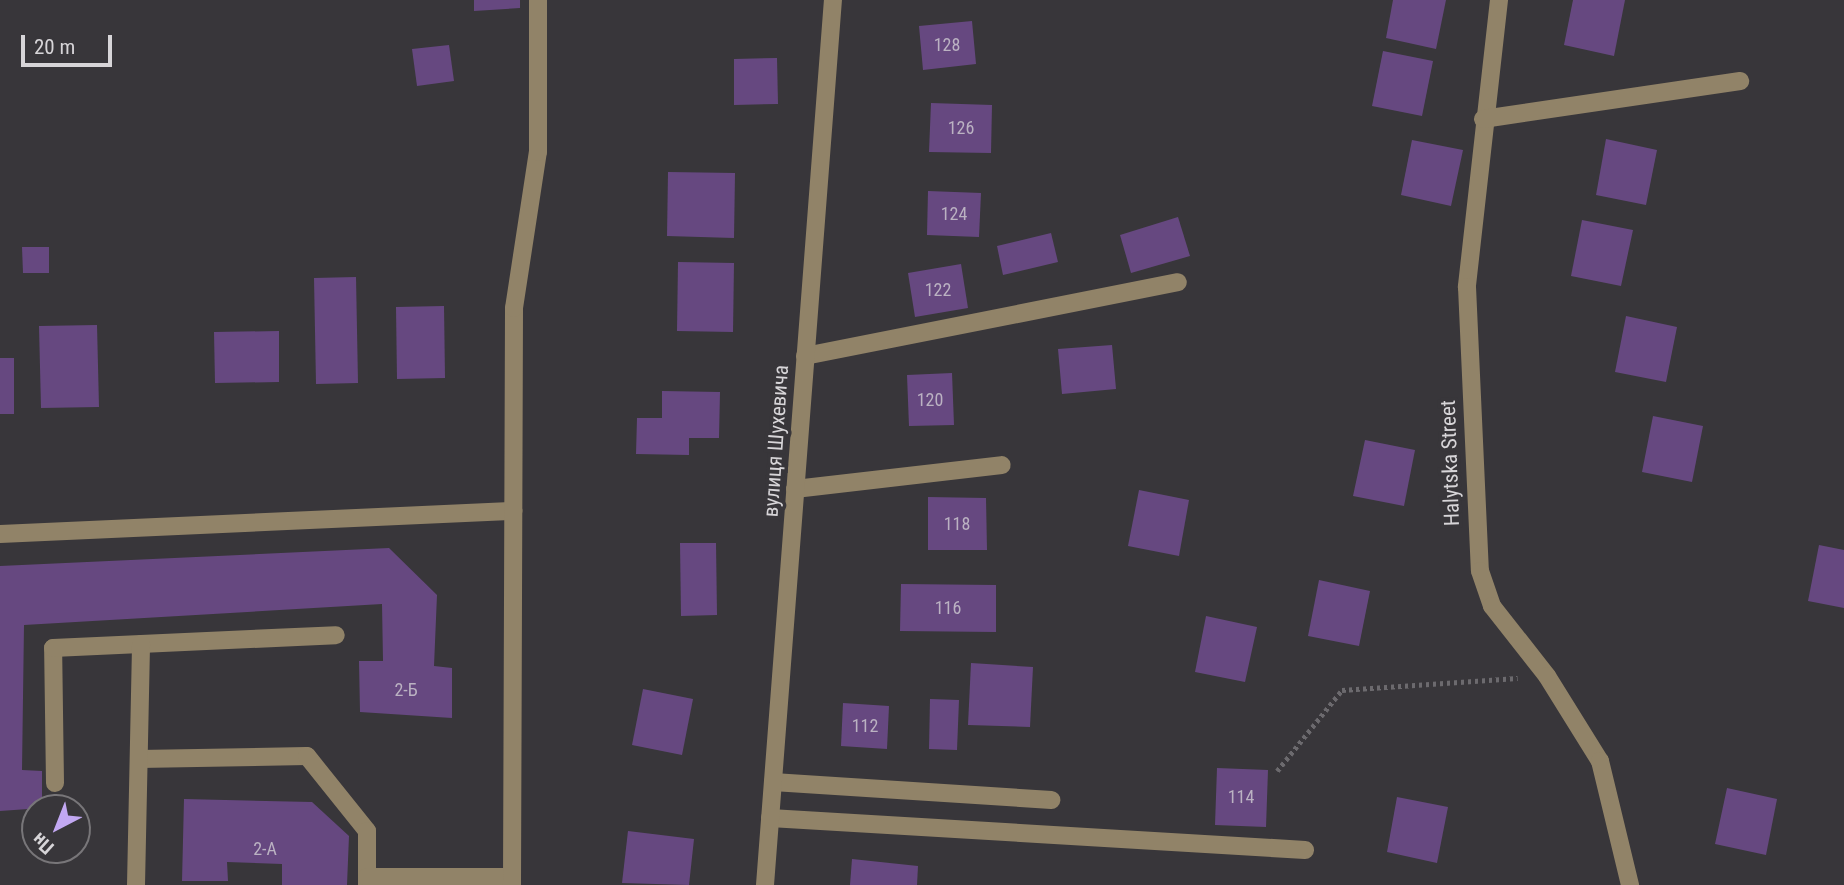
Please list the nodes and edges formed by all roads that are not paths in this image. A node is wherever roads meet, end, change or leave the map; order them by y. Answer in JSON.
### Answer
{"nodes":[{"id":1,"x":538,"y":0,"type":"edge"},
{"id":2,"x":833,"y":0,"type":"edge"},
{"id":3,"x":1499,"y":0,"type":"edge"},
{"id":4,"x":1740,"y":81,"type":"dead end"},
{"id":5,"x":1483,"y":119,"type":"junction"},
{"id":6,"x":1178,"y":282,"type":"dead end"},
{"id":7,"x":805,"y":356,"type":"junction"},
{"id":8,"x":1002,"y":465,"type":"dead end"},
{"id":9,"x":795,"y":489,"type":"junction"},
{"id":10,"x":513,"y":511,"type":"junction"},
{"id":11,"x":0,"y":534,"type":"edge"},
{"id":12,"x":336,"y":635,"type":"dead end"},
{"id":13,"x":141,"y":644,"type":"junction"},
{"id":14,"x":139,"y":760,"type":"junction"},
{"id":15,"x":773,"y":782,"type":"junction"},
{"id":16,"x":55,"y":783,"type":"dead end"},
{"id":17,"x":1051,"y":800,"type":"dead end"},
{"id":18,"x":770,"y":818,"type":"junction"},
{"id":19,"x":1305,"y":850,"type":"dead end"},
{"id":20,"x":367,"y":881,"type":"edge"},
{"id":21,"x":512,"y":881,"type":"edge"},
{"id":22,"x":136,"y":885,"type":"edge"},
{"id":23,"x":765,"y":885,"type":"edge"},
{"id":24,"x":1630,"y":885,"type":"edge"}],
"edges":[{"from":1,"to":10,"type":"street"},
{"from":2,"to":7,"type":"street","name":"вулиця Шухевича"},
{"from":3,"to":5,"type":"street","name":"Halytska Street"},
{"from":4,"to":5,"type":"street"},
{"from":5,"to":24,"type":"street","name":"Halytska Street"},
{"from":6,"to":7,"type":"street"},
{"from":7,"to":9,"type":"street","name":"вулиця Шухевича"},
{"from":8,"to":9,"type":"street"},
{"from":9,"to":15,"type":"street","name":"вулиця Шухевича"},
{"from":10,"to":11,"type":"street"},
{"from":10,"to":21,"type":"street"},
{"from":12,"to":13,"type":"street"},
{"from":13,"to":14,"type":"street"},
{"from":13,"to":16,"type":"street"},
{"from":14,"to":20,"type":"street"},
{"from":14,"to":22,"type":"street"},
{"from":15,"to":17,"type":"street"},
{"from":15,"to":18,"type":"street","name":"вулиця Шухевича"},
{"from":18,"to":19,"type":"street"},
{"from":18,"to":23,"type":"street","name":"вулиця Шухевича"},
{"from":20,"to":21,"type":"street"}]}
